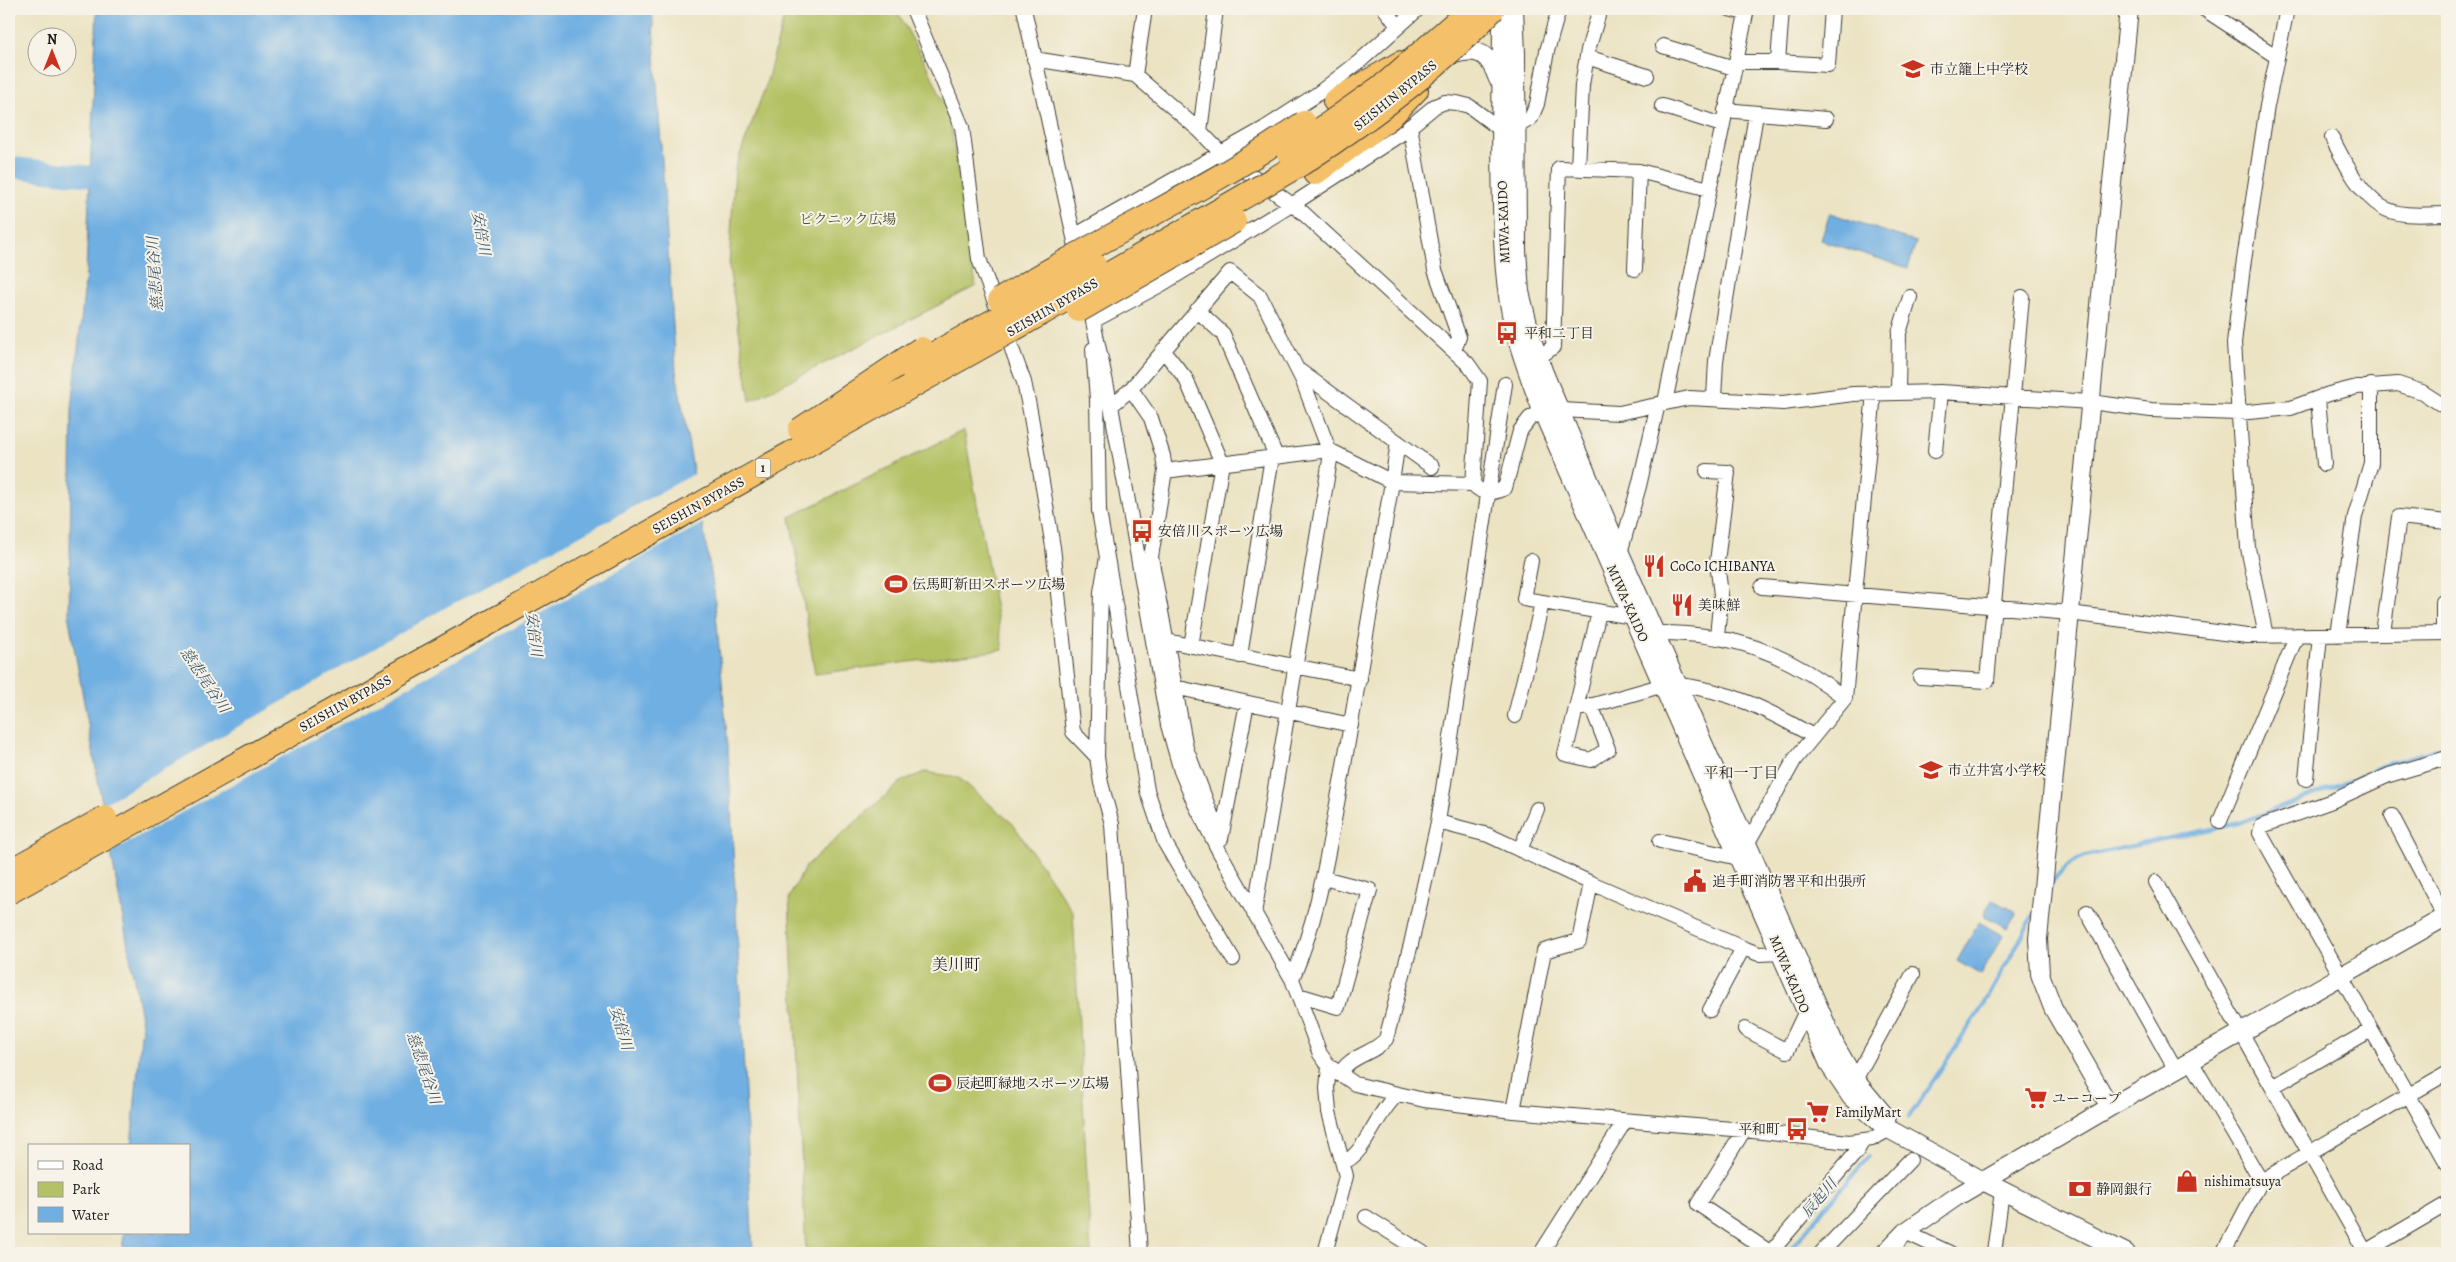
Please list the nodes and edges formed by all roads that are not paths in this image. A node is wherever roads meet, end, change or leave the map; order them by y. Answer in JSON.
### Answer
{"nodes":[{"id":1,"x":912,"y":9,"type":"edge"},
{"id":2,"x":1024,"y":9,"type":"edge"},
{"id":3,"x":1145,"y":9,"type":"edge"},
{"id":4,"x":1216,"y":9,"type":"edge"},
{"id":5,"x":1385,"y":9,"type":"edge"},
{"id":6,"x":1418,"y":9,"type":"edge"},
{"id":7,"x":1471,"y":9,"type":"edge"},
{"id":8,"x":1478,"y":9,"type":"edge"},
{"id":9,"x":1503,"y":9,"type":"edge"},
{"id":10,"x":1559,"y":9,"type":"edge"},
{"id":11,"x":1600,"y":9,"type":"edge"},
{"id":12,"x":1729,"y":9,"type":"edge"},
{"id":13,"x":1782,"y":9,"type":"edge"},
{"id":14,"x":1832,"y":9,"type":"edge"},
{"id":15,"x":2129,"y":9,"type":"edge"},
{"id":16,"x":2204,"y":9,"type":"edge"},
{"id":17,"x":2287,"y":9,"type":"edge"},
{"id":18,"x":1746,"y":11,"type":"edge"},
{"id":19,"x":1398,"y":26,"type":"junction"},
{"id":20,"x":1663,"y":46,"type":"dead end"},
{"id":21,"x":1454,"y":54,"type":"junction"},
{"id":22,"x":1587,"y":57,"type":"junction"},
{"id":23,"x":2276,"y":57,"type":"junction"},
{"id":24,"x":1034,"y":58,"type":"junction"},
{"id":25,"x":1778,"y":62,"type":"junction"},
{"id":26,"x":1735,"y":65,"type":"junction"},
{"id":27,"x":1136,"y":75,"type":"junction"},
{"id":28,"x":1647,"y":76,"type":"dead end"},
{"id":29,"x":1501,"y":86,"type":"junction"},
{"id":30,"x":1662,"y":106,"type":"dead end"},
{"id":31,"x":1725,"y":110,"type":"junction"},
{"id":32,"x":1756,"y":114,"type":"junction"},
{"id":33,"x":1826,"y":119,"type":"dead end"},
{"id":34,"x":1410,"y":126,"type":"junction"},
{"id":35,"x":1722,"y":126,"type":"junction"},
{"id":36,"x":1508,"y":129,"type":"junction"},
{"id":37,"x":1200,"y":132,"type":"junction"},
{"id":38,"x":2332,"y":138,"type":"dead end"},
{"id":39,"x":1222,"y":153,"type":"junction"},
{"id":40,"x":1578,"y":168,"type":"junction"},
{"id":41,"x":1639,"y":171,"type":"junction"},
{"id":42,"x":1709,"y":190,"type":"junction"},
{"id":43,"x":1293,"y":204,"type":"junction"},
{"id":44,"x":2447,"y":214,"type":"edge"},
{"id":45,"x":1074,"y":236,"type":"junction"},
{"id":46,"x":1635,"y":268,"type":"dead end"},
{"id":47,"x":1910,"y":297,"type":"dead end"},
{"id":48,"x":2022,"y":297,"type":"dead end"},
{"id":49,"x":1197,"y":310,"type":"junction"},
{"id":50,"x":1093,"y":324,"type":"junction"},
{"id":51,"x":1163,"y":350,"type":"junction"},
{"id":52,"x":1454,"y":351,"type":"junction"},
{"id":53,"x":1538,"y":358,"type":"junction"},
{"id":54,"x":1296,"y":368,"type":"junction"},
{"id":55,"x":1505,"y":384,"type":"dead end"},
{"id":56,"x":2371,"y":385,"type":"junction"},
{"id":57,"x":1131,"y":388,"type":"junction"},
{"id":58,"x":1941,"y":392,"type":"junction"},
{"id":59,"x":1874,"y":393,"type":"junction"},
{"id":60,"x":1898,"y":393,"type":"junction"},
{"id":61,"x":2013,"y":396,"type":"junction"},
{"id":62,"x":1714,"y":398,"type":"junction"},
{"id":63,"x":2318,"y":399,"type":"junction"},
{"id":64,"x":2090,"y":402,"type":"junction"},
{"id":65,"x":1661,"y":403,"type":"junction"},
{"id":66,"x":1111,"y":406,"type":"junction"},
{"id":67,"x":2447,"y":408,"type":"edge"},
{"id":68,"x":1561,"y":410,"type":"junction"},
{"id":69,"x":1543,"y":413,"type":"junction"},
{"id":70,"x":2238,"y":413,"type":"junction"},
{"id":71,"x":800,"y":430,"type":"junction"},
{"id":72,"x":1398,"y":442,"type":"junction"},
{"id":73,"x":1329,"y":450,"type":"junction"},
{"id":74,"x":1935,"y":451,"type":"dead end"},
{"id":75,"x":1274,"y":457,"type":"junction"},
{"id":76,"x":780,"y":459,"type":"junction"},
{"id":77,"x":1222,"y":463,"type":"junction"},
{"id":78,"x":2324,"y":464,"type":"dead end"},
{"id":79,"x":1432,"y":467,"type":"dead end"},
{"id":80,"x":1165,"y":471,"type":"junction"},
{"id":81,"x":1707,"y":471,"type":"dead end"},
{"id":82,"x":1392,"y":482,"type":"junction"},
{"id":83,"x":1473,"y":484,"type":"junction"},
{"id":84,"x":1487,"y":493,"type":"junction"},
{"id":85,"x":2447,"y":522,"type":"edge"},
{"id":86,"x":1620,"y":553,"type":"junction"},
{"id":87,"x":1107,"y":557,"type":"junction"},
{"id":88,"x":1531,"y":561,"type":"dead end"},
{"id":89,"x":1762,"y":587,"type":"dead end"},
{"id":90,"x":1854,"y":594,"type":"junction"},
{"id":91,"x":2447,"y":601,"type":"edge"},
{"id":92,"x":1542,"y":604,"type":"junction"},
{"id":93,"x":1995,"y":606,"type":"junction"},
{"id":94,"x":1599,"y":612,"type":"junction"},
{"id":95,"x":2070,"y":613,"type":"junction"},
{"id":96,"x":1634,"y":617,"type":"junction"},
{"id":97,"x":1655,"y":633,"type":"junction"},
{"id":98,"x":2382,"y":633,"type":"junction"},
{"id":99,"x":2445,"y":633,"type":"edge"},
{"id":100,"x":2297,"y":635,"type":"junction"},
{"id":101,"x":2320,"y":635,"type":"junction"},
{"id":102,"x":2338,"y":635,"type":"junction"},
{"id":103,"x":1716,"y":636,"type":"junction"},
{"id":104,"x":2266,"y":636,"type":"junction"},
{"id":105,"x":1167,"y":641,"type":"junction"},
{"id":106,"x":1191,"y":646,"type":"junction"},
{"id":107,"x":1240,"y":656,"type":"junction"},
{"id":108,"x":1294,"y":666,"type":"junction"},
{"id":109,"x":1920,"y":677,"type":"dead end"},
{"id":110,"x":1360,"y":679,"type":"junction"},
{"id":111,"x":1671,"y":685,"type":"junction"},
{"id":112,"x":1174,"y":687,"type":"junction"},
{"id":113,"x":1845,"y":698,"type":"junction"},
{"id":114,"x":1247,"y":703,"type":"junction"},
{"id":115,"x":1591,"y":705,"type":"junction"},
{"id":116,"x":1576,"y":710,"type":"junction"},
{"id":117,"x":1287,"y":712,"type":"junction"},
{"id":118,"x":1515,"y":716,"type":"dead end"},
{"id":119,"x":1351,"y":725,"type":"junction"},
{"id":120,"x":1813,"y":736,"type":"junction"},
{"id":121,"x":1097,"y":757,"type":"junction"},
{"id":122,"x":2447,"y":758,"type":"edge"},
{"id":123,"x":2306,"y":779,"type":"dead end"},
{"id":124,"x":1537,"y":809,"type":"dead end"},
{"id":125,"x":2392,"y":816,"type":"dead end"},
{"id":126,"x":2220,"y":821,"type":"dead end"},
{"id":127,"x":1438,"y":822,"type":"junction"},
{"id":128,"x":1660,"y":841,"type":"dead end"},
{"id":129,"x":1220,"y":845,"type":"junction"},
{"id":130,"x":1520,"y":850,"type":"junction"},
{"id":131,"x":1743,"y":850,"type":"junction"},
{"id":132,"x":9,"y":872,"type":"edge"},
{"id":133,"x":1323,"y":878,"type":"junction"},
{"id":134,"x":2156,"y":882,"type":"dead end"},
{"id":135,"x":1592,"y":883,"type":"junction"},
{"id":136,"x":9,"y":892,"type":"edge"},
{"id":137,"x":2087,"y":912,"type":"dead end"},
{"id":138,"x":1254,"y":914,"type":"junction"},
{"id":139,"x":2446,"y":918,"type":"edge"},
{"id":140,"x":1743,"y":948,"type":"junction"},
{"id":141,"x":1781,"y":953,"type":"junction"},
{"id":142,"x":1233,"y":959,"type":"dead end"},
{"id":143,"x":1913,"y":974,"type":"dead end"},
{"id":144,"x":2340,"y":976,"type":"junction"},
{"id":145,"x":1292,"y":979,"type":"junction"},
{"id":146,"x":1298,"y":995,"type":"junction"},
{"id":147,"x":1710,"y":1010,"type":"dead end"},
{"id":148,"x":1806,"y":1011,"type":"junction"},
{"id":149,"x":1744,"y":1029,"type":"dead end"},
{"id":150,"x":2371,"y":1030,"type":"junction"},
{"id":151,"x":2241,"y":1033,"type":"junction"},
{"id":152,"x":2191,"y":1061,"type":"junction"},
{"id":153,"x":1329,"y":1066,"type":"junction"},
{"id":154,"x":2176,"y":1070,"type":"junction"},
{"id":155,"x":2447,"y":1073,"type":"edge"},
{"id":156,"x":1340,"y":1075,"type":"junction"},
{"id":157,"x":1855,"y":1080,"type":"junction"},
{"id":158,"x":2272,"y":1087,"type":"junction"},
{"id":159,"x":2409,"y":1094,"type":"junction"},
{"id":160,"x":1397,"y":1095,"type":"junction"},
{"id":161,"x":2110,"y":1106,"type":"junction"},
{"id":162,"x":1513,"y":1111,"type":"junction"},
{"id":163,"x":1625,"y":1122,"type":"junction"},
{"id":164,"x":1883,"y":1125,"type":"junction"},
{"id":165,"x":1744,"y":1130,"type":"junction"},
{"id":166,"x":1912,"y":1141,"type":"junction"},
{"id":167,"x":1862,"y":1142,"type":"junction"},
{"id":168,"x":2310,"y":1152,"type":"junction"},
{"id":169,"x":1910,"y":1160,"type":"dead end"},
{"id":170,"x":1343,"y":1162,"type":"junction"},
{"id":171,"x":2447,"y":1162,"type":"edge"},
{"id":172,"x":2261,"y":1181,"type":"junction"},
{"id":173,"x":1983,"y":1182,"type":"junction"},
{"id":174,"x":2002,"y":1191,"type":"junction"},
{"id":175,"x":2447,"y":1204,"type":"edge"},
{"id":176,"x":1366,"y":1217,"type":"dead end"},
{"id":177,"x":1905,"y":1232,"type":"junction"},
{"id":178,"x":2366,"y":1252,"type":"edge"},
{"id":179,"x":1140,"y":1253,"type":"edge"},
{"id":180,"x":1325,"y":1253,"type":"edge"},
{"id":181,"x":1423,"y":1253,"type":"edge"},
{"id":182,"x":1541,"y":1253,"type":"edge"},
{"id":183,"x":1770,"y":1253,"type":"edge"},
{"id":184,"x":1821,"y":1253,"type":"edge"},
{"id":185,"x":1884,"y":1253,"type":"edge"},
{"id":186,"x":1950,"y":1253,"type":"edge"},
{"id":187,"x":1994,"y":1253,"type":"edge"},
{"id":188,"x":2126,"y":1253,"type":"edge"},
{"id":189,"x":2223,"y":1253,"type":"edge"}],
"edges":[{"from":1,"to":121,"type":"street"},
{"from":2,"to":24,"type":"street"},
{"from":3,"to":27,"type":"street"},
{"from":4,"to":37,"type":"street"},
{"from":5,"to":19,"type":"street"},
{"from":6,"to":19,"type":"street"},
{"from":7,"to":71,"type":"highway","name":"SEISHIN BYPASS","number":"1","bridge":true},
{"from":8,"to":71,"type":"highway","bridge":true},
{"from":9,"to":21,"type":"highway"},
{"from":9,"to":29,"type":"street","name":"MIWA-KAIDO"},
{"from":9,"to":36,"type":"street","name":"MIWA-KAIDO"},
{"from":9,"to":76,"type":"highway","name":"SEISHIN BYPASS","number":"1","bridge":true},
{"from":10,"to":36,"type":"street"},
{"from":11,"to":22,"type":"street"},
{"from":12,"to":18,"type":"street"},
{"from":13,"to":25,"type":"street"},
{"from":14,"to":25,"type":"street"},
{"from":15,"to":64,"type":"street"},
{"from":16,"to":23,"type":"street"},
{"from":17,"to":23,"type":"street"},
{"from":18,"to":26,"type":"street"},
{"from":19,"to":39,"type":"street"},
{"from":20,"to":26,"type":"street"},
{"from":21,"to":29,"type":"street"},
{"from":21,"to":76,"type":"highway","bridge":true},
{"from":22,"to":28,"type":"street"},
{"from":22,"to":40,"type":"street"},
{"from":23,"to":70,"type":"street"},
{"from":24,"to":27,"type":"street"},
{"from":24,"to":45,"type":"street"},
{"from":25,"to":26,"type":"street"},
{"from":26,"to":31,"type":"street"},
{"from":27,"to":37,"type":"street"},
{"from":29,"to":36,"type":"street","name":"MIWA-KAIDO"},
{"from":30,"to":35,"type":"street"},
{"from":31,"to":32,"type":"street"},
{"from":31,"to":35,"type":"street"},
{"from":32,"to":33,"type":"street"},
{"from":32,"to":62,"type":"street"},
{"from":34,"to":36,"type":"street"},
{"from":34,"to":43,"type":"street"},
{"from":34,"to":52,"type":"street"},
{"from":35,"to":42,"type":"street"},
{"from":36,"to":53,"type":"street","name":"MIWA-KAIDO"},
{"from":36,"to":69,"type":"street","name":"MIWA-KAIDO"},
{"from":37,"to":39,"type":"street"},
{"from":38,"to":44,"type":"street"},
{"from":39,"to":43,"type":"street"},
{"from":39,"to":45,"type":"street"},
{"from":40,"to":41,"type":"street"},
{"from":40,"to":53,"type":"street"},
{"from":41,"to":42,"type":"street"},
{"from":41,"to":46,"type":"street"},
{"from":42,"to":65,"type":"street"},
{"from":43,"to":50,"type":"street"},
{"from":43,"to":52,"type":"street"},
{"from":45,"to":50,"type":"street"},
{"from":47,"to":60,"type":"street"},
{"from":48,"to":61,"type":"street"},
{"from":49,"to":51,"type":"street"},
{"from":49,"to":54,"type":"street"},
{"from":49,"to":75,"type":"street"},
{"from":50,"to":66,"type":"street"},
{"from":50,"to":87,"type":"street"},
{"from":51,"to":57,"type":"street"},
{"from":51,"to":77,"type":"street"},
{"from":52,"to":83,"type":"street"},
{"from":53,"to":68,"type":"street","name":"MIWA-KAIDO"},
{"from":54,"to":72,"type":"street"},
{"from":54,"to":73,"type":"street"},
{"from":55,"to":84,"type":"street"},
{"from":56,"to":63,"type":"street"},
{"from":56,"to":67,"type":"street"},
{"from":56,"to":102,"type":"street"},
{"from":57,"to":66,"type":"street"},
{"from":57,"to":80,"type":"street"},
{"from":58,"to":60,"type":"street"},
{"from":58,"to":61,"type":"street"},
{"from":58,"to":74,"type":"street"},
{"from":59,"to":60,"type":"street"},
{"from":59,"to":62,"type":"street"},
{"from":59,"to":90,"type":"street"},
{"from":61,"to":64,"type":"street"},
{"from":61,"to":93,"type":"street"},
{"from":62,"to":65,"type":"street"},
{"from":63,"to":70,"type":"street"},
{"from":63,"to":78,"type":"street"},
{"from":64,"to":70,"type":"street"},
{"from":64,"to":95,"type":"street"},
{"from":65,"to":68,"type":"street"},
{"from":65,"to":86,"type":"street"},
{"from":66,"to":129,"type":"street"},
{"from":68,"to":69,"type":"street"},
{"from":68,"to":86,"type":"street","name":"MIWA-KAIDO"},
{"from":69,"to":84,"type":"street"},
{"from":69,"to":96,"type":"street","name":"MIWA-KAIDO"},
{"from":70,"to":104,"type":"street"},
{"from":71,"to":132,"type":"highway","name":"SEISHIN BYPASS","number":"1","bridge":true},
{"from":72,"to":79,"type":"street"},
{"from":72,"to":82,"type":"street"},
{"from":73,"to":75,"type":"street"},
{"from":73,"to":82,"type":"street"},
{"from":73,"to":108,"type":"street"},
{"from":75,"to":77,"type":"street"},
{"from":75,"to":107,"type":"street"},
{"from":76,"to":136,"type":"highway","name":"SEISHIN BYPASS","number":"1","bridge":true},
{"from":77,"to":80,"type":"street"},
{"from":77,"to":106,"type":"street"},
{"from":80,"to":105,"type":"street"},
{"from":81,"to":103,"type":"street"},
{"from":82,"to":83,"type":"street"},
{"from":82,"to":110,"type":"street"},
{"from":83,"to":84,"type":"street"},
{"from":84,"to":127,"type":"street"},
{"from":85,"to":98,"type":"street"},
{"from":86,"to":97,"type":"street","name":"MIWA-KAIDO"},
{"from":87,"to":121,"type":"street"},
{"from":87,"to":142,"type":"street"},
{"from":88,"to":92,"type":"street"},
{"from":89,"to":90,"type":"street"},
{"from":90,"to":93,"type":"street"},
{"from":90,"to":113,"type":"street"},
{"from":91,"to":99,"type":"street"},
{"from":92,"to":94,"type":"street"},
{"from":92,"to":118,"type":"street"},
{"from":93,"to":95,"type":"street"},
{"from":93,"to":109,"type":"street"},
{"from":94,"to":96,"type":"street"},
{"from":94,"to":116,"type":"street"},
{"from":95,"to":104,"type":"street"},
{"from":95,"to":161,"type":"street"},
{"from":96,"to":111,"type":"street","name":"MIWA-KAIDO"},
{"from":97,"to":103,"type":"street"},
{"from":97,"to":111,"type":"street","name":"MIWA-KAIDO"},
{"from":98,"to":99,"type":"street"},
{"from":98,"to":102,"type":"street"},
{"from":100,"to":101,"type":"street"},
{"from":100,"to":104,"type":"street"},
{"from":100,"to":126,"type":"street"},
{"from":101,"to":102,"type":"street"},
{"from":101,"to":123,"type":"street"},
{"from":103,"to":113,"type":"street"},
{"from":105,"to":106,"type":"street"},
{"from":105,"to":112,"type":"street"},
{"from":106,"to":107,"type":"street"},
{"from":107,"to":108,"type":"street"},
{"from":108,"to":110,"type":"street"},
{"from":108,"to":117,"type":"street"},
{"from":110,"to":119,"type":"street"},
{"from":111,"to":115,"type":"street"},
{"from":111,"to":120,"type":"street"},
{"from":111,"to":131,"type":"street","name":"MIWA-KAIDO"},
{"from":112,"to":114,"type":"street"},
{"from":112,"to":129,"type":"street"},
{"from":113,"to":120,"type":"street"},
{"from":114,"to":117,"type":"street"},
{"from":114,"to":129,"type":"street"},
{"from":115,"to":116,"type":"street"},
{"from":115,"to":116,"type":"street"},
{"from":117,"to":119,"type":"street"},
{"from":117,"to":138,"type":"street"},
{"from":119,"to":133,"type":"street"},
{"from":120,"to":131,"type":"street"},
{"from":121,"to":179,"type":"street"},
{"from":122,"to":144,"type":"street"},
{"from":124,"to":130,"type":"street"},
{"from":125,"to":139,"type":"street"},
{"from":127,"to":130,"type":"street"},
{"from":127,"to":156,"type":"street"},
{"from":128,"to":131,"type":"street"},
{"from":129,"to":138,"type":"street"},
{"from":130,"to":135,"type":"street"},
{"from":131,"to":141,"type":"street","name":"MIWA-KAIDO"},
{"from":131,"to":157,"type":"street","name":"MIWA-KAIDO"},
{"from":133,"to":145,"type":"street"},
{"from":133,"to":146,"type":"street"},
{"from":134,"to":151,"type":"street"},
{"from":135,"to":140,"type":"street"},
{"from":135,"to":162,"type":"street"},
{"from":137,"to":154,"type":"street"},
{"from":138,"to":145,"type":"street"},
{"from":139,"to":144,"type":"street"},
{"from":140,"to":141,"type":"street"},
{"from":140,"to":147,"type":"street"},
{"from":141,"to":148,"type":"street","name":"MIWA-KAIDO"},
{"from":143,"to":157,"type":"street"},
{"from":144,"to":150,"type":"street"},
{"from":144,"to":151,"type":"street"},
{"from":145,"to":146,"type":"street"},
{"from":146,"to":153,"type":"street"},
{"from":148,"to":149,"type":"street"},
{"from":148,"to":164,"type":"street","name":"MIWA-KAIDO"},
{"from":150,"to":158,"type":"street"},
{"from":150,"to":159,"type":"street"},
{"from":151,"to":152,"type":"street"},
{"from":151,"to":158,"type":"street"},
{"from":152,"to":154,"type":"street"},
{"from":152,"to":172,"type":"street"},
{"from":153,"to":156,"type":"street"},
{"from":153,"to":170,"type":"street"},
{"from":154,"to":161,"type":"street"},
{"from":155,"to":159,"type":"street"},
{"from":156,"to":160,"type":"street"},
{"from":157,"to":166,"type":"street","name":"MIWA-KAIDO"},
{"from":158,"to":168,"type":"street"},
{"from":159,"to":168,"type":"street"},
{"from":159,"to":171,"type":"street"},
{"from":160,"to":162,"type":"street"},
{"from":160,"to":170,"type":"street"},
{"from":161,"to":173,"type":"street"},
{"from":162,"to":163,"type":"street"},
{"from":163,"to":165,"type":"street"},
{"from":163,"to":182,"type":"street"},
{"from":164,"to":166,"type":"street","name":"MIWA-KAIDO"},
{"from":164,"to":167,"type":"street"},
{"from":165,"to":167,"type":"street"},
{"from":165,"to":183,"type":"street"},
{"from":166,"to":173,"type":"street","name":"MIWA-KAIDO"},
{"from":167,"to":183,"type":"street"},
{"from":168,"to":172,"type":"street"},
{"from":168,"to":178,"type":"street"},
{"from":169,"to":184,"type":"street"},
{"from":170,"to":180,"type":"street"},
{"from":172,"to":189,"type":"street"},
{"from":173,"to":174,"type":"street","name":"MIWA-KAIDO"},
{"from":173,"to":177,"type":"street"},
{"from":174,"to":187,"type":"street"},
{"from":174,"to":188,"type":"street","name":"MIWA-KAIDO"},
{"from":175,"to":178,"type":"street"},
{"from":176,"to":181,"type":"street"},
{"from":177,"to":185,"type":"street"},
{"from":177,"to":186,"type":"street"}]}
